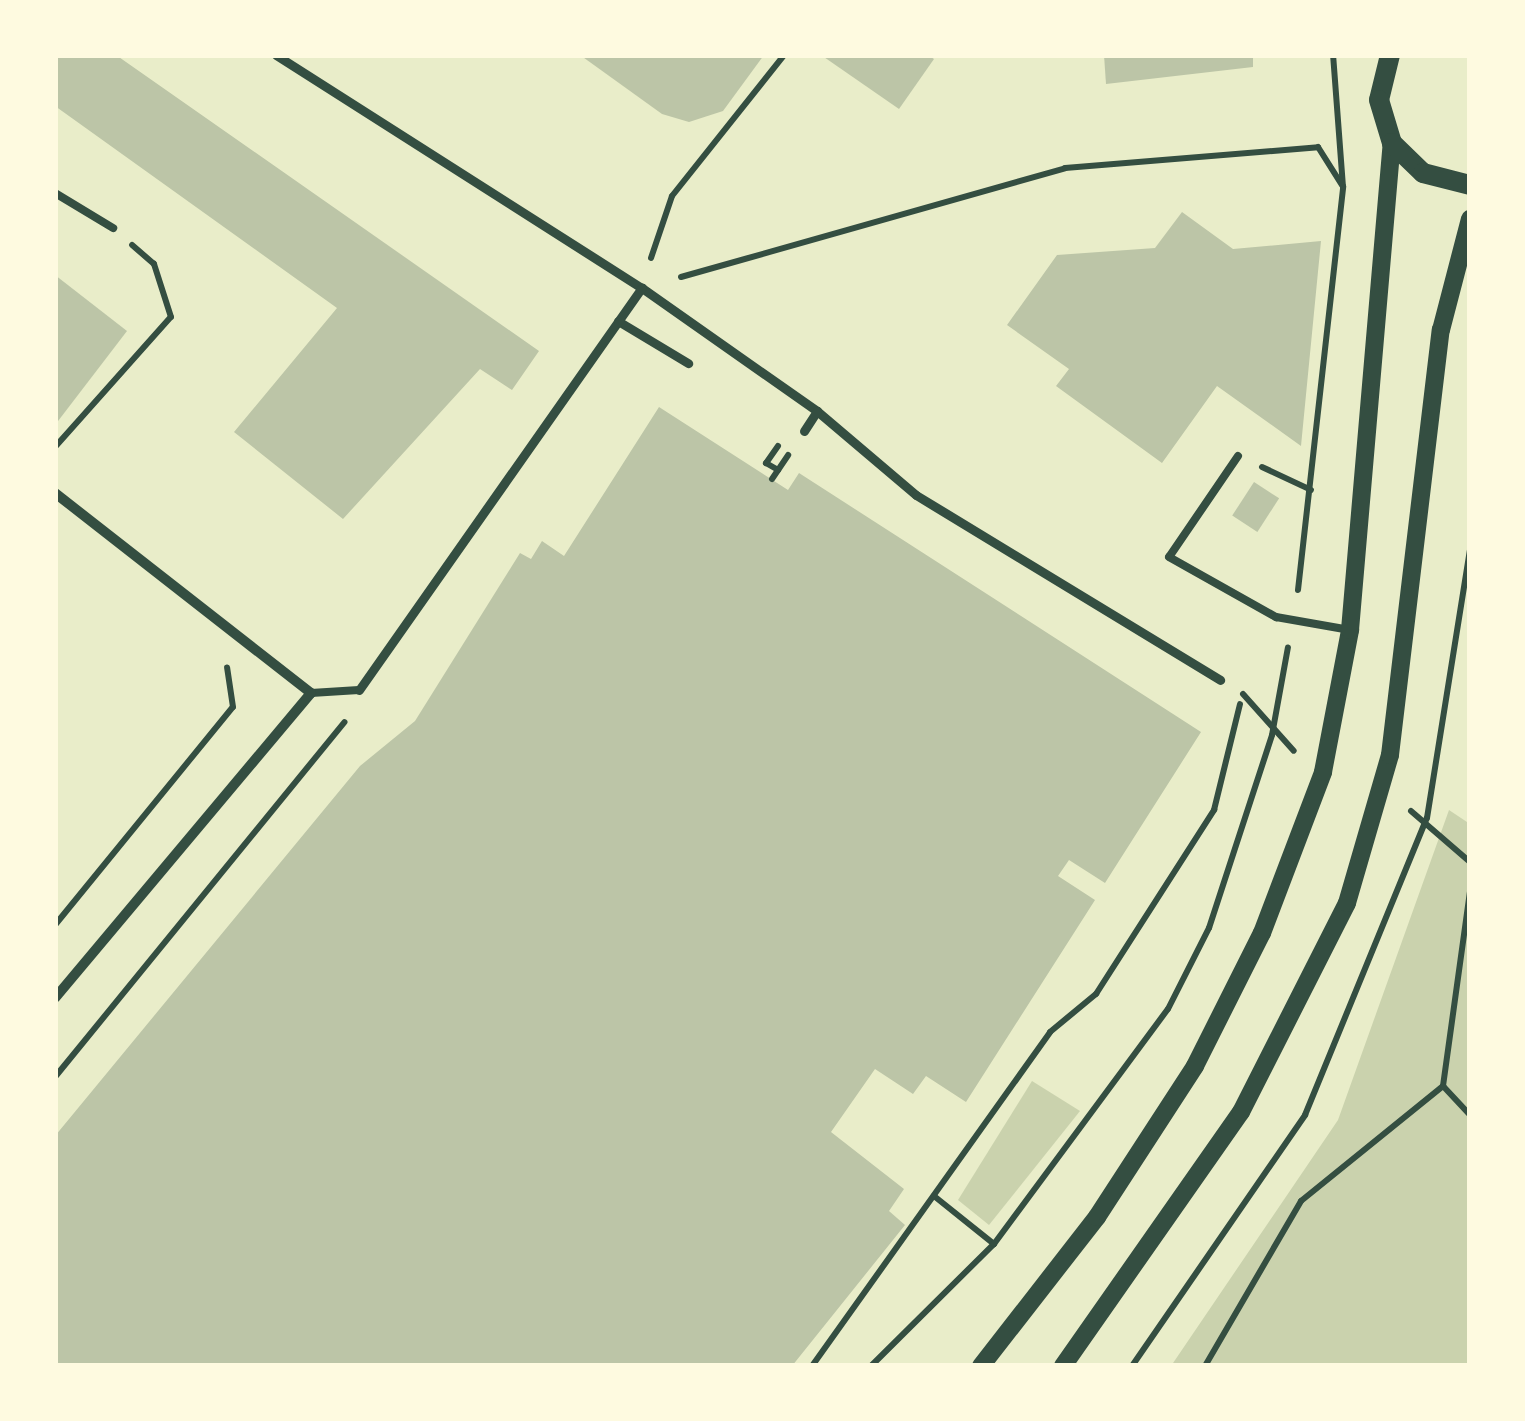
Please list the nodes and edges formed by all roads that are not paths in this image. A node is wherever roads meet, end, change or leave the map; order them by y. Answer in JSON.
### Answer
{"nodes":[{"id":1,"x":276,"y":55,"type":"edge"},
{"id":2,"x":1374,"y":55,"type":"edge"},
{"id":3,"x":1390,"y":55,"type":"edge"},
{"id":4,"x":1381,"y":78,"type":"junction"},
{"id":5,"x":1392,"y":143,"type":"junction"},
{"id":6,"x":1470,"y":185,"type":"edge"},
{"id":7,"x":55,"y":194,"type":"edge"},
{"id":8,"x":1470,"y":220,"type":"edge"},
{"id":9,"x":113,"y":228,"type":"road end"},
{"id":10,"x":642,"y":288,"type":"junction"},
{"id":11,"x":618,"y":321,"type":"junction"},
{"id":12,"x":688,"y":363,"type":"dead end"},
{"id":13,"x":817,"y":410,"type":"junction"},
{"id":14,"x":804,"y":431,"type":"dead end"},
{"id":15,"x":1238,"y":456,"type":"road end"},
{"id":16,"x":55,"y":494,"type":"edge"},
{"id":17,"x":1350,"y":630,"type":"junction"},
{"id":18,"x":1220,"y":680,"type":"road end"},
{"id":19,"x":359,"y":690,"type":"joint"},
{"id":20,"x":310,"y":692,"type":"junction"},
{"id":21,"x":55,"y":998,"type":"edge"},
{"id":22,"x":981,"y":1366,"type":"edge"},
{"id":23,"x":1063,"y":1366,"type":"edge"}],
"edges":[{"from":1,"to":10,"type":"street"},
{"from":2,"to":4,"type":"main road"},
{"from":3,"to":4,"type":"main road"},
{"from":4,"to":5,"type":"main road"},
{"from":5,"to":6,"type":"main road"},
{"from":5,"to":17,"type":"street"},
{"from":7,"to":9,"type":"lane"},
{"from":8,"to":23,"type":"street"},
{"from":10,"to":11,"type":"street"},
{"from":10,"to":13,"type":"street"},
{"from":11,"to":12,"type":"street"},
{"from":11,"to":19,"type":"street"},
{"from":13,"to":14,"type":"street"},
{"from":13,"to":18,"type":"street"},
{"from":15,"to":17,"type":"lane"},
{"from":16,"to":20,"type":"street"},
{"from":17,"to":22,"type":"street"},
{"from":19,"to":20,"type":"lane"},
{"from":20,"to":21,"type":"street"}]}
